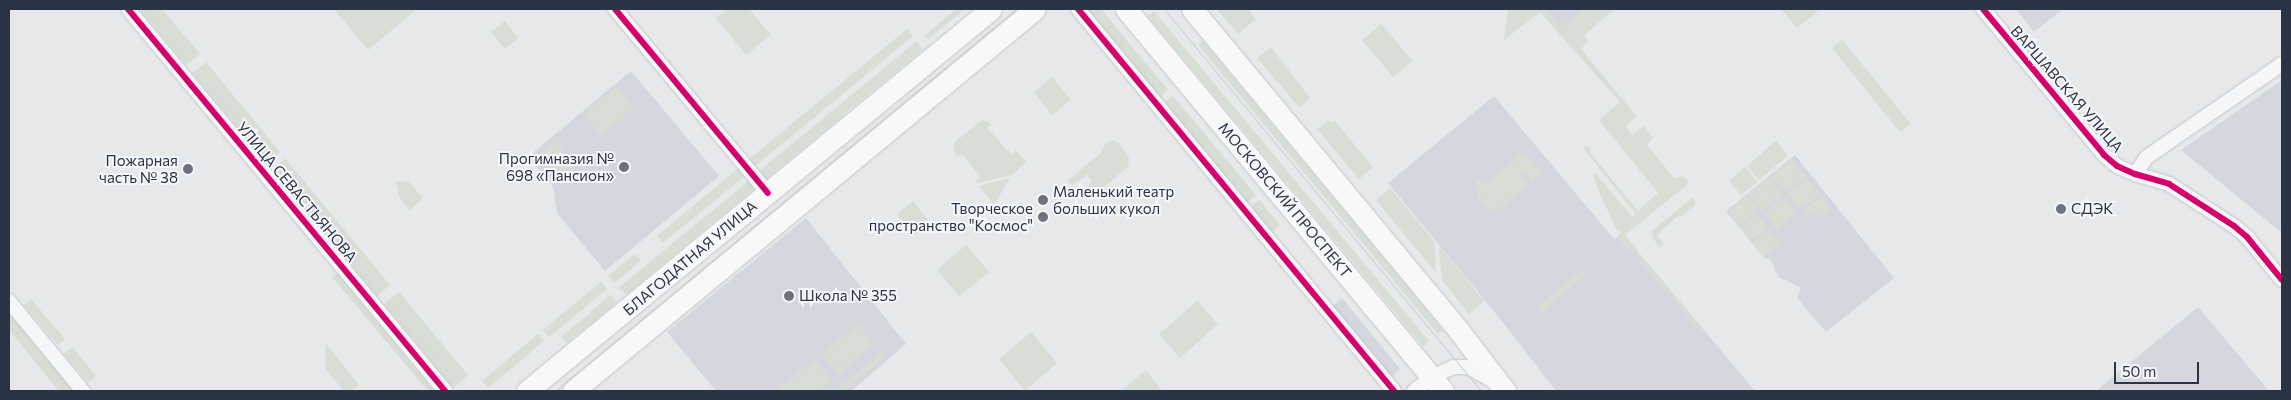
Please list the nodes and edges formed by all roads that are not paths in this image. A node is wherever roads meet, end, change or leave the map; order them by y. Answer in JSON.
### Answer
{"nodes":[{"id":1,"x":128,"y":9,"type":"edge"},
{"id":2,"x":615,"y":9,"type":"edge"},
{"id":3,"x":991,"y":9,"type":"edge"},
{"id":4,"x":1035,"y":9,"type":"edge"},
{"id":5,"x":1078,"y":9,"type":"edge"},
{"id":6,"x":1126,"y":9,"type":"edge"},
{"id":7,"x":1192,"y":9,"type":"edge"},
{"id":8,"x":1983,"y":9,"type":"edge"},
{"id":9,"x":2282,"y":64,"type":"edge"},
{"id":10,"x":2135,"y":174,"type":"junction"},
{"id":11,"x":768,"y":193,"type":"junction"},
{"id":12,"x":667,"y":278,"type":"junction"},
{"id":13,"x":2282,"y":280,"type":"edge"},
{"id":14,"x":684,"y":299,"type":"junction"},
{"id":15,"x":9,"y":301,"type":"edge"},
{"id":16,"x":1437,"y":384,"type":"edge"},
{"id":17,"x":1504,"y":390,"type":"edge"},
{"id":18,"x":83,"y":391,"type":"edge"},
{"id":19,"x":445,"y":391,"type":"edge"},
{"id":20,"x":527,"y":391,"type":"edge"},
{"id":21,"x":573,"y":391,"type":"edge"},
{"id":22,"x":1394,"y":391,"type":"edge"},
{"id":23,"x":1414,"y":391,"type":"edge"}],
"edges":[{"from":1,"to":19,"type":"street","name":"УЛИЦА СЕВАСТЬЯНОВА"},
{"from":2,"to":11,"type":"street"},
{"from":3,"to":11,"type":"main road","name":"БЛАГОДАТНАЯ УЛИЦА"},
{"from":4,"to":14,"type":"main road","name":"БЛАГОДАТНАЯ УЛИЦА"},
{"from":5,"to":22,"type":"street"},
{"from":6,"to":16,"type":"main road","name":"МОСКОВСКИЙ ПРОСПЕКТ"},
{"from":7,"to":17,"type":"main road"},
{"from":8,"to":10,"type":"street","name":"ВАРШАВСКАЯ УЛИЦА"},
{"from":9,"to":10,"type":"street"},
{"from":10,"to":13,"type":"street","name":"ВАРШАВСКАЯ УЛИЦА"},
{"from":11,"to":12,"type":"main road","name":"БЛАГОДАТНАЯ УЛИЦА"},
{"from":12,"to":14,"type":"main road"},
{"from":12,"to":20,"type":"main road","name":"БЛАГОДАТНАЯ УЛИЦА"},
{"from":14,"to":21,"type":"main road","name":"БЛАГОДАТНАЯ УЛИЦА"},
{"from":15,"to":18,"type":"street"},
{"from":16,"to":17,"type":"street"},
{"from":16,"to":23,"type":"street"}]}
